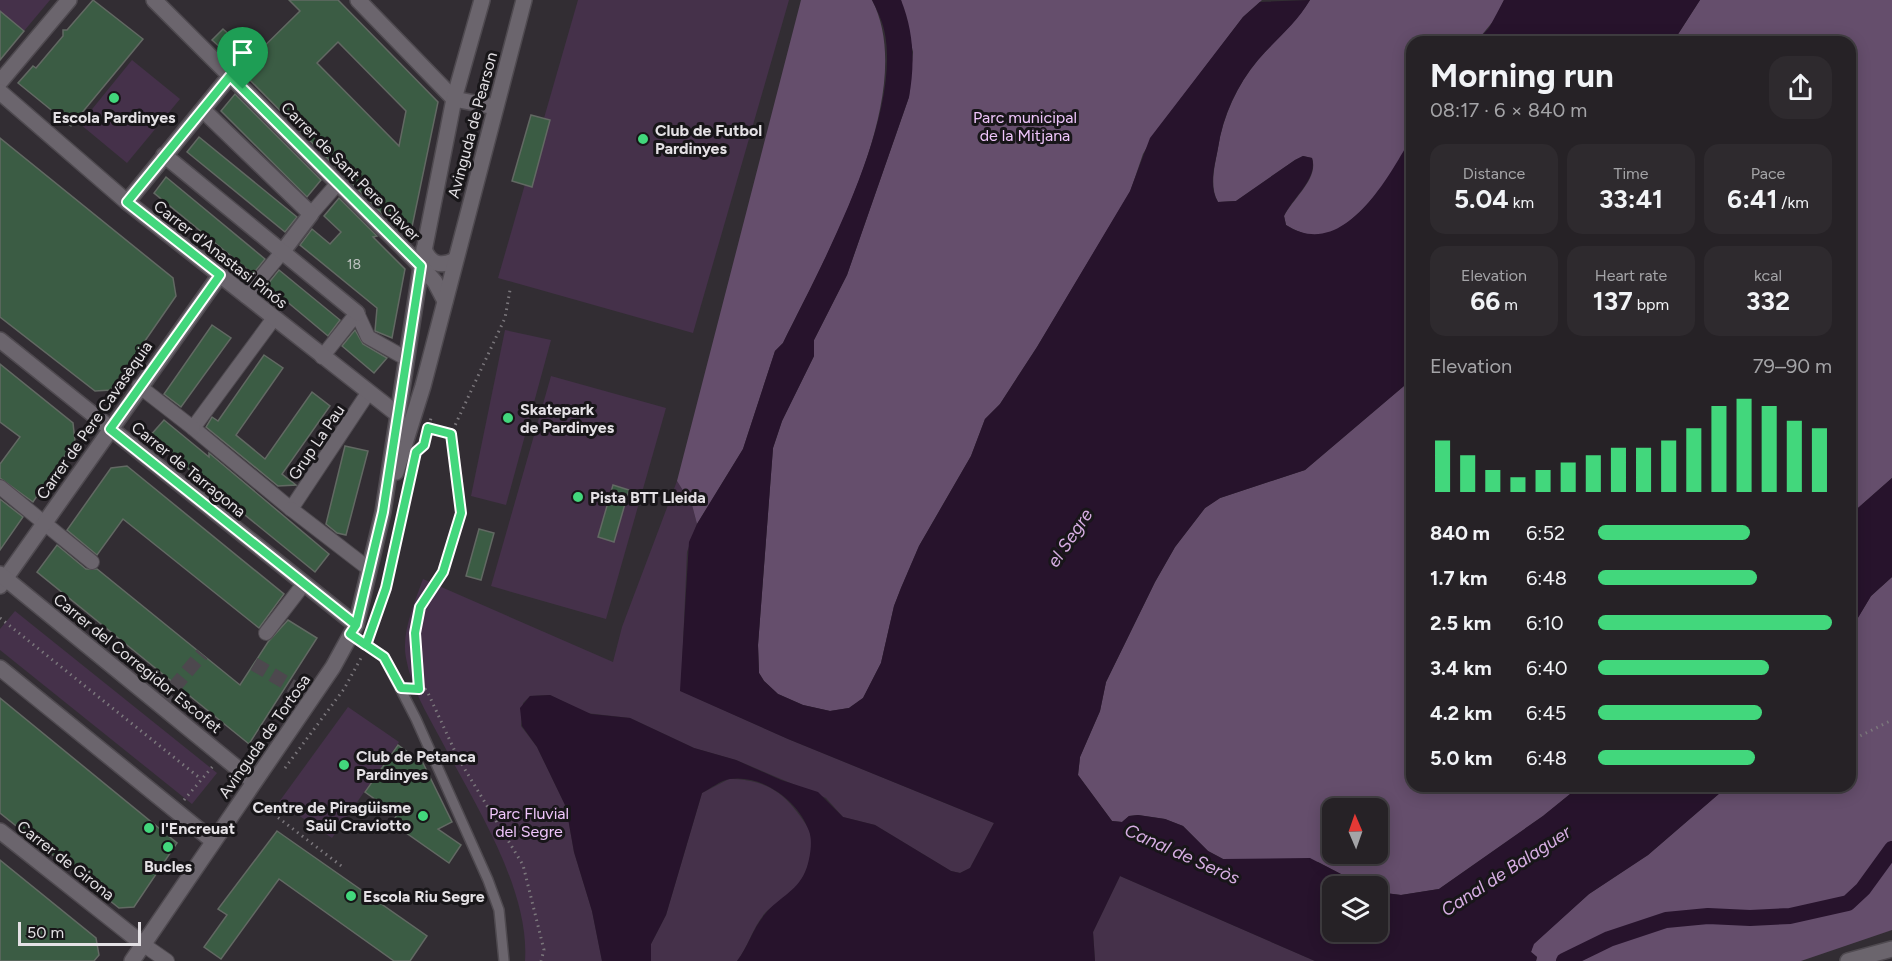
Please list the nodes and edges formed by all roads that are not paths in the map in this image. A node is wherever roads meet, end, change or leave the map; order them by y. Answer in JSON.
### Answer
{"nodes":[{"id":1,"x":69,"y":0,"type":"edge"},
{"id":2,"x":154,"y":0,"type":"edge"},
{"id":3,"x":358,"y":0,"type":"edge"},
{"id":4,"x":482,"y":0,"type":"edge"},
{"id":5,"x":524,"y":0,"type":"edge"},
{"id":6,"x":230,"y":76,"type":"junction"},
{"id":7,"x":0,"y":82,"type":"edge"},
{"id":8,"x":0,"y":92,"type":"edge"},
{"id":9,"x":454,"y":99,"type":"junction"},
{"id":10,"x":495,"y":107,"type":"junction"},
{"id":11,"x":202,"y":110,"type":"junction"},
{"id":12,"x":164,"y":155,"type":"junction"},
{"id":13,"x":338,"y":183,"type":"junction"},
{"id":14,"x":127,"y":202,"type":"junction"},
{"id":15,"x":311,"y":214,"type":"junction"},
{"id":16,"x":424,"y":249,"type":"junction"},
{"id":17,"x":283,"y":250,"type":"junction"},
{"id":18,"x":456,"y":260,"type":"junction"},
{"id":19,"x":421,"y":266,"type":"junction"},
{"id":20,"x":220,"y":275,"type":"junction"},
{"id":21,"x":246,"y":296,"type":"junction"},
{"id":22,"x":445,"y":300,"type":"junction"},
{"id":23,"x":357,"y":313,"type":"junction"},
{"id":24,"x":274,"y":318,"type":"junction"},
{"id":25,"x":2,"y":345,"type":"edge"},
{"id":26,"x":322,"y":357,"type":"junction"},
{"id":27,"x":407,"y":359,"type":"junction"},
{"id":28,"x":139,"y":386,"type":"junction"},
{"id":29,"x":368,"y":393,"type":"junction"},
{"id":30,"x":397,"y":414,"type":"junction"},
{"id":31,"x":412,"y":424,"type":"junction"},
{"id":32,"x":193,"y":428,"type":"junction"},
{"id":33,"x":110,"y":429,"type":"junction"},
{"id":34,"x":0,"y":487,"type":"edge"},
{"id":35,"x":291,"y":509,"type":"junction"},
{"id":36,"x":383,"y":512,"type":"junction"},
{"id":37,"x":43,"y":522,"type":"junction"},
{"id":38,"x":92,"y":562,"type":"dead end"},
{"id":39,"x":369,"y":569,"type":"junction"},
{"id":40,"x":2,"y":579,"type":"edge"},
{"id":41,"x":303,"y":585,"type":"junction"},
{"id":42,"x":353,"y":630,"type":"junction"},
{"id":43,"x":266,"y":633,"type":"dead end"},
{"id":44,"x":0,"y":668,"type":"edge"},
{"id":45,"x":249,"y":787,"type":"junction"},
{"id":46,"x":0,"y":831,"type":"edge"},
{"id":47,"x":213,"y":841,"type":"junction"},
{"id":48,"x":144,"y":945,"type":"junction"},
{"id":49,"x":1892,"y":949,"type":"edge"},
{"id":50,"x":132,"y":961,"type":"edge"},
{"id":51,"x":166,"y":961,"type":"edge"},
{"id":52,"x":504,"y":961,"type":"edge"},
{"id":53,"x":1848,"y":961,"type":"edge"}],
"edges":[{"from":1,"to":7,"type":"street"},
{"from":2,"to":6,"type":"street","name":"Carrer de Sant Pere Claver"},
{"from":3,"to":9,"type":"street"},
{"from":4,"to":9,"type":"street","name":"Avinguda de Pearson"},
{"from":5,"to":10,"type":"street","name":"Avinguda de Pearson"},
{"from":6,"to":11,"type":"street"},
{"from":6,"to":13,"type":"street","name":"Carrer de Sant Pere Claver"},
{"from":8,"to":14,"type":"street","name":"Carrer d'Anastasi Pinós"},
{"from":9,"to":10,"type":"street"},
{"from":9,"to":16,"type":"street","name":"Avinguda de Pearson"},
{"from":10,"to":18,"type":"street","name":"Avinguda de Pearson"},
{"from":11,"to":12,"type":"street"},
{"from":11,"to":15,"type":"street"},
{"from":12,"to":14,"type":"street"},
{"from":12,"to":17,"type":"street"},
{"from":13,"to":15,"type":"street"},
{"from":13,"to":19,"type":"street","name":"Carrer de Sant Pere Claver"},
{"from":14,"to":20,"type":"street","name":"Carrer d'Anastasi Pinós"},
{"from":15,"to":17,"type":"street"},
{"from":16,"to":18,"type":"street"},
{"from":16,"to":19,"type":"street","name":"Avinguda de Pearson"},
{"from":17,"to":21,"type":"street"},
{"from":17,"to":23,"type":"street"},
{"from":18,"to":22,"type":"street","name":"Avinguda de Pearson"},
{"from":19,"to":22,"type":"street"},
{"from":19,"to":27,"type":"street","name":"Avinguda de Pearson"},
{"from":20,"to":21,"type":"street","name":"Carrer d'Anastasi Pinós"},
{"from":20,"to":28,"type":"street","name":"Carrer de Pere Cavasèquia"},
{"from":21,"to":24,"type":"street","name":"Carrer d'Anastasi Pinós"},
{"from":22,"to":31,"type":"street","name":"Avinguda de Pearson"},
{"from":23,"to":26,"type":"street"},
{"from":23,"to":27,"type":"street"},
{"from":24,"to":26,"type":"street","name":"Carrer d'Anastasi Pinós"},
{"from":24,"to":32,"type":"street"},
{"from":25,"to":33,"type":"street","name":"Carrer de Tarragona"},
{"from":26,"to":29,"type":"street","name":"Carrer d'Anastasi Pinós"},
{"from":27,"to":30,"type":"street","name":"Avinguda de Pearson"},
{"from":28,"to":32,"type":"street","name":"Grup La Pau"},
{"from":28,"to":33,"type":"street","name":"Carrer de Pere Cavasèquia"},
{"from":29,"to":30,"type":"street","name":"Carrer d'Anastasi Pinós"},
{"from":29,"to":35,"type":"street","name":"Grup La Pau"},
{"from":30,"to":31,"type":"street"},
{"from":30,"to":36,"type":"street","name":"Avinguda de Tortosa"},
{"from":31,"to":36,"type":"street","name":"Avinguda de Tortosa"},
{"from":32,"to":35,"type":"street","name":"Grup La Pau"},
{"from":33,"to":37,"type":"street","name":"Carrer de Pere Cavasèquia"},
{"from":33,"to":41,"type":"street","name":"Carrer de Tarragona"},
{"from":34,"to":37,"type":"street"},
{"from":35,"to":39,"type":"street","name":"Grup La Pau"},
{"from":36,"to":39,"type":"street","name":"Avinguda de Tortosa"},
{"from":37,"to":38,"type":"street"},
{"from":37,"to":40,"type":"street","name":"Carrer de Pere Cavasèquia"},
{"from":39,"to":42,"type":"street","name":"Avinguda de Tortosa"},
{"from":40,"to":45,"type":"street","name":"Carrer del Corregidor Escofet"},
{"from":41,"to":42,"type":"street","name":"Carrer de Tarragona"},
{"from":41,"to":43,"type":"street"},
{"from":42,"to":45,"type":"street","name":"Avinguda de Tortosa"},
{"from":42,"to":52,"type":"lane"},
{"from":44,"to":47,"type":"street"},
{"from":45,"to":47,"type":"street","name":"Avinguda de Tortosa"},
{"from":46,"to":48,"type":"street","name":"Carrer de Girona"},
{"from":47,"to":48,"type":"street","name":"Avinguda de Tortosa"},
{"from":48,"to":50,"type":"street","name":"Avinguda de Tortosa"},
{"from":48,"to":51,"type":"street","name":"Carrer de Girona"},
{"from":49,"to":53,"type":"street"}]}
